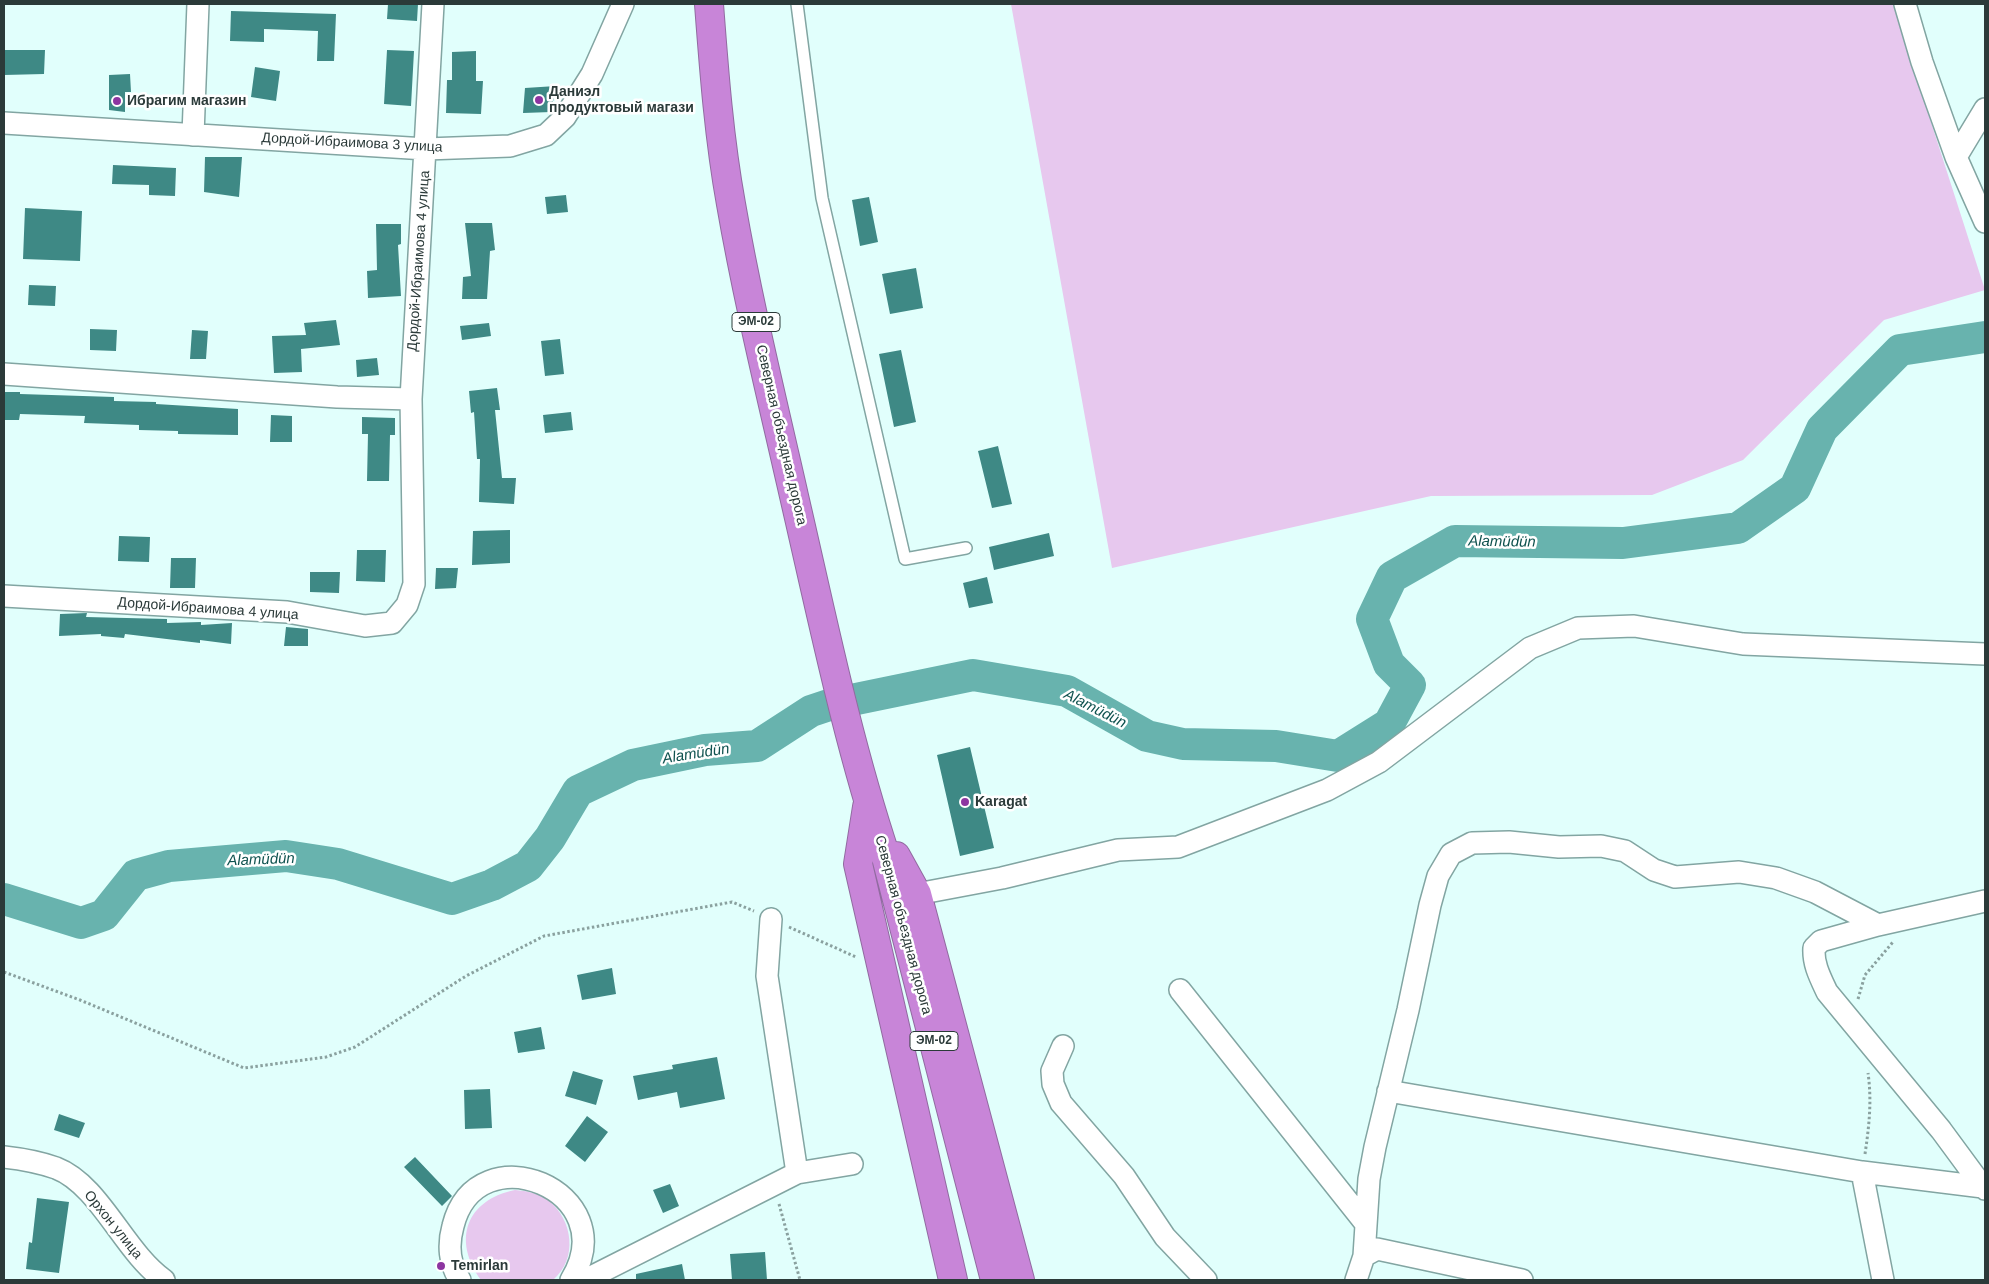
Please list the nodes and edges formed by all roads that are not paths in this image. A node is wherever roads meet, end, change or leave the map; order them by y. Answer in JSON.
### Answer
{"nodes":[{"id":1,"x":198,"y":4,"type":"edge"},
{"id":2,"x":434,"y":4,"type":"edge"},
{"id":3,"x":622,"y":4,"type":"edge"},
{"id":4,"x":709,"y":4,"type":"edge"},
{"id":5,"x":797,"y":4,"type":"edge"},
{"id":6,"x":1905,"y":4,"type":"edge"},
{"id":7,"x":1985,"y":109,"type":"edge"},
{"id":8,"x":4,"y":123,"type":"edge"},
{"id":9,"x":194,"y":135,"type":"junction"},
{"id":10,"x":426,"y":149,"type":"junction"},
{"id":11,"x":1956,"y":157,"type":"junction"},
{"id":12,"x":1985,"y":222,"type":"edge"},
{"id":13,"x":4,"y":374,"type":"edge"},
{"id":14,"x":411,"y":399,"type":"junction"},
{"id":15,"x":966,"y":548,"type":"dead end"},
{"id":16,"x":4,"y":596,"type":"edge"},
{"id":17,"x":1985,"y":654,"type":"edge"},
{"id":18,"x":865,"y":793,"type":"junction"},
{"id":19,"x":917,"y":894,"type":"junction"},
{"id":20,"x":1985,"y":900,"type":"edge"},
{"id":21,"x":772,"y":919,"type":"road end"},
{"id":22,"x":1878,"y":925,"type":"junction"},
{"id":23,"x":1180,"y":990,"type":"dead end"},
{"id":24,"x":1063,"y":1046,"type":"dead end"},
{"id":25,"x":1388,"y":1091,"type":"junction"},
{"id":26,"x":4,"y":1157,"type":"edge"},
{"id":27,"x":852,"y":1164,"type":"dead end"},
{"id":28,"x":1862,"y":1172,"type":"junction"},
{"id":29,"x":797,"y":1173,"type":"junction"},
{"id":30,"x":1984,"y":1188,"type":"edge"},
{"id":31,"x":1366,"y":1224,"type":"junction"},
{"id":32,"x":1364,"y":1256,"type":"junction"},
{"id":33,"x":164,"y":1280,"type":"edge"},
{"id":34,"x":460,"y":1280,"type":"edge"},
{"id":35,"x":571,"y":1280,"type":"edge"},
{"id":36,"x":585,"y":1280,"type":"edge"},
{"id":37,"x":953,"y":1280,"type":"edge"},
{"id":38,"x":976,"y":1280,"type":"edge"},
{"id":39,"x":995,"y":1280,"type":"edge"},
{"id":40,"x":1020,"y":1280,"type":"edge"},
{"id":41,"x":1206,"y":1280,"type":"edge"},
{"id":42,"x":1356,"y":1280,"type":"edge"},
{"id":43,"x":1522,"y":1280,"type":"edge"},
{"id":44,"x":1883,"y":1280,"type":"edge"}],
"edges":[{"from":1,"to":9,"type":"street"},
{"from":2,"to":10,"type":"street","name":"Дордой-Ибраимова 4 улица"},
{"from":3,"to":10,"type":"street","name":"Дордой-Ибраимова 3 улица"},
{"from":4,"to":18,"type":"highway","name":"Северная объездная дорога","number":"ЭМ-02"},
{"from":5,"to":15,"type":"lane"},
{"from":6,"to":11,"type":"street"},
{"from":7,"to":11,"type":"street"},
{"from":8,"to":9,"type":"street","name":"Дордой-Ибраимова 3 улица"},
{"from":9,"to":10,"type":"street","name":"Дордой-Ибраимова 3 улица"},
{"from":10,"to":14,"type":"street","name":"Дордой-Ибраимова 4 улица"},
{"from":11,"to":12,"type":"street"},
{"from":13,"to":14,"type":"street"},
{"from":14,"to":16,"type":"street","name":"Дордой-Ибраимова 4 улица"},
{"from":17,"to":19,"type":"street"},
{"from":18,"to":19,"type":"highway"},
{"from":18,"to":37,"type":"highway"},
{"from":18,"to":38,"type":"highway","name":"Северная объездная дорога","number":"ЭМ-02"},
{"from":18,"to":39,"type":"highway","name":"Северная объездная дорога","number":"ЭМ-02"},
{"from":19,"to":40,"type":"highway"},
{"from":20,"to":22,"type":"street"},
{"from":21,"to":29,"type":"street"},
{"from":22,"to":25,"type":"street"},
{"from":22,"to":30,"type":"street"},
{"from":23,"to":31,"type":"street"},
{"from":24,"to":41,"type":"street"},
{"from":25,"to":28,"type":"street"},
{"from":25,"to":31,"type":"street"},
{"from":26,"to":33,"type":"street","name":"Орхон улица"},
{"from":27,"to":29,"type":"street"},
{"from":28,"to":30,"type":"street"},
{"from":28,"to":44,"type":"street"},
{"from":29,"to":36,"type":"street"},
{"from":31,"to":32,"type":"street"},
{"from":32,"to":42,"type":"street"},
{"from":32,"to":43,"type":"street"},
{"from":34,"to":35,"type":"street"}]}
